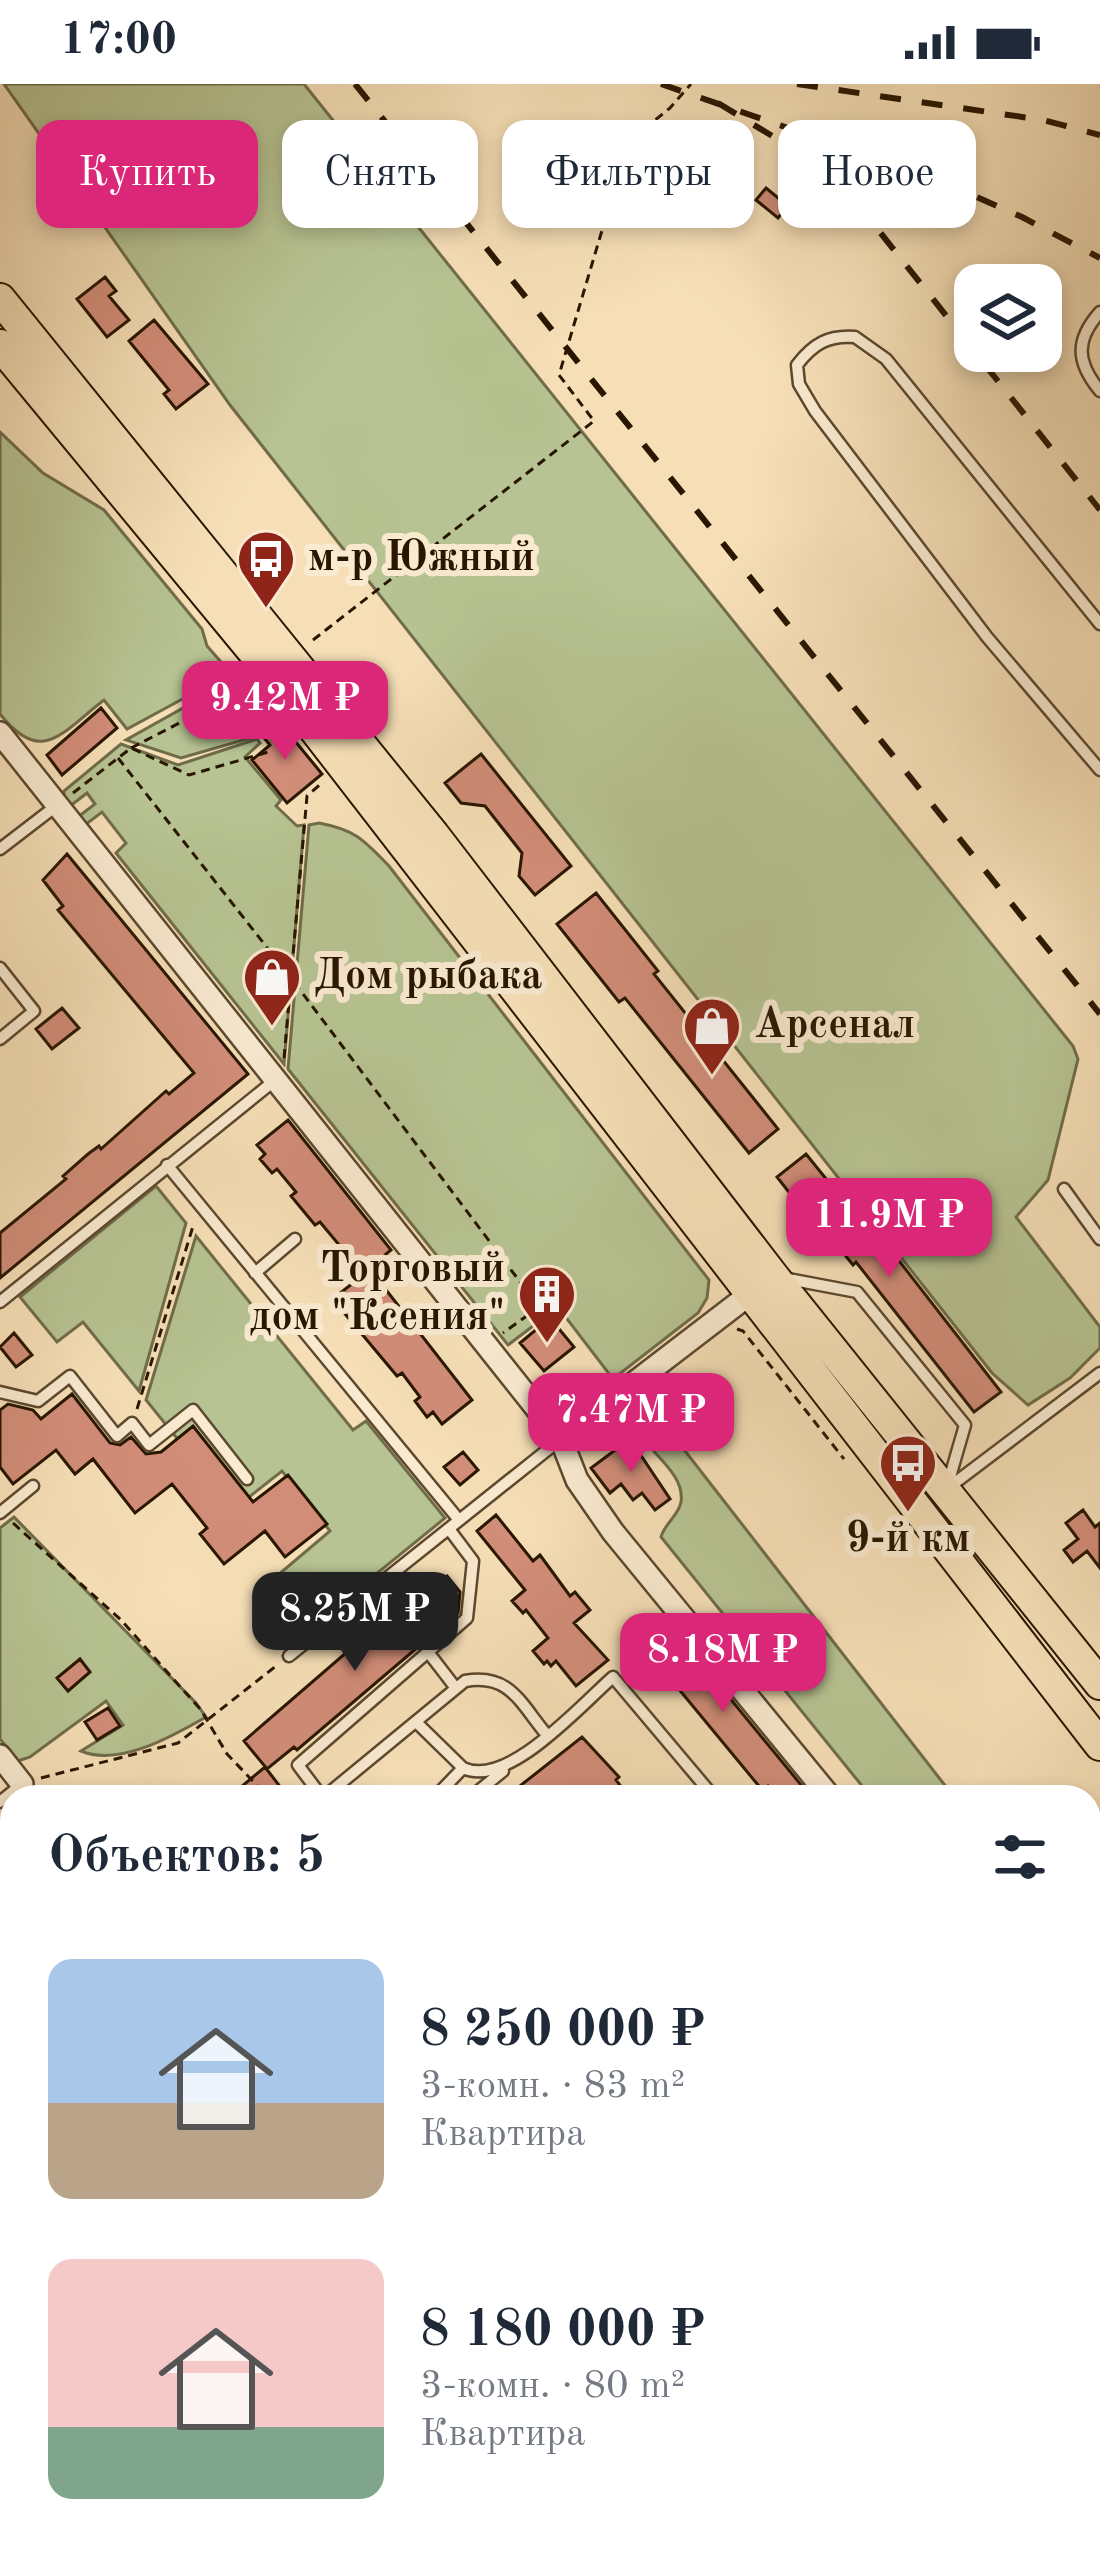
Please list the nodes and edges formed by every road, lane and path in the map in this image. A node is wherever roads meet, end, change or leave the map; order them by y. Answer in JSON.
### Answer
{"nodes":[{"id":1,"x":691,"y":84,"type":"edge"},
{"id":2,"x":0,"y":298,"type":"edge"},
{"id":3,"x":1100,"y":312,"type":"edge"},
{"id":4,"x":6,"y":341,"type":"edge"},
{"id":5,"x":1100,"y":392,"type":"edge"},
{"id":6,"x":1100,"y":624,"type":"edge"},
{"id":7,"x":309,"y":643,"type":"dead end"},
{"id":8,"x":252,"y":686,"type":"dead end"},
{"id":9,"x":0,"y":733,"type":"edge"},
{"id":10,"x":131,"y":748,"type":"junction"},
{"id":11,"x":268,"y":752,"type":"dead end"},
{"id":12,"x":118,"y":758,"type":"junction"},
{"id":13,"x":1100,"y":770,"type":"edge"},
{"id":14,"x":307,"y":796,"type":"dead end"},
{"id":15,"x":56,"y":806,"type":"junction"},
{"id":16,"x":0,"y":849,"type":"edge"},
{"id":17,"x":0,"y":968,"type":"edge"},
{"id":18,"x":291,"y":978,"type":"junction"},
{"id":19,"x":0,"y":1039,"type":"edge"},
{"id":20,"x":274,"y":1081,"type":"junction"},
{"id":21,"x":167,"y":1165,"type":"junction"},
{"id":22,"x":1064,"y":1189,"type":"dead end"},
{"id":23,"x":200,"y":1204,"type":"junction"},
{"id":24,"x":295,"y":1239,"type":"dead end"},
{"id":25,"x":1100,"y":1240,"type":"edge"},
{"id":26,"x":255,"y":1273,"type":"junction"},
{"id":27,"x":762,"y":1285,"type":"junction"},
{"id":28,"x":0,"y":1302,"type":"edge"},
{"id":29,"x":730,"y":1327,"type":"dead end"},
{"id":30,"x":503,"y":1333,"type":"dead end"},
{"id":31,"x":1100,"y":1372,"type":"edge"},
{"id":32,"x":0,"y":1392,"type":"edge"},
{"id":33,"x":133,"y":1423,"type":"junction"},
{"id":34,"x":561,"y":1439,"type":"junction"},
{"id":35,"x":866,"y":1442,"type":"junction"},
{"id":36,"x":248,"y":1479,"type":"dead end"},
{"id":37,"x":33,"y":1486,"type":"dead end"},
{"id":38,"x":946,"y":1490,"type":"junction"},
{"id":39,"x":1,"y":1512,"type":"edge"},
{"id":40,"x":454,"y":1525,"type":"junction"},
{"id":41,"x":428,"y":1652,"type":"junction"},
{"id":42,"x":289,"y":1656,"type":"joint"},
{"id":43,"x":1100,"y":1684,"type":"edge"},
{"id":44,"x":455,"y":1687,"type":"junction"},
{"id":45,"x":416,"y":1722,"type":"junction"},
{"id":46,"x":547,"y":1735,"type":"junction"},
{"id":47,"x":1100,"y":1745,"type":"edge"},
{"id":48,"x":0,"y":1756,"type":"edge"},
{"id":49,"x":463,"y":1768,"type":"junction"},
{"id":50,"x":506,"y":1769,"type":"junction"},
{"id":51,"x":22,"y":1784,"type":"joint"},
{"id":52,"x":257,"y":1785,"type":"edge"},
{"id":53,"x":314,"y":1785,"type":"edge"},
{"id":54,"x":349,"y":1785,"type":"edge"},
{"id":55,"x":447,"y":1785,"type":"edge"},
{"id":56,"x":486,"y":1785,"type":"edge"},
{"id":57,"x":704,"y":1785,"type":"edge"},
{"id":58,"x":820,"y":1785,"type":"edge"}],
"edges":[{"from":1,"to":7,"type":"path"},
{"from":2,"to":4,"type":"main road"},
{"from":3,"to":5,"type":"lane"},
{"from":4,"to":27,"type":"main road"},
{"from":6,"to":13,"type":"lane"},
{"from":8,"to":10,"type":"path"},
{"from":9,"to":15,"type":"street"},
{"from":10,"to":11,"type":"path"},
{"from":10,"to":12,"type":"path"},
{"from":12,"to":15,"type":"path"},
{"from":12,"to":18,"type":"path"},
{"from":14,"to":18,"type":"path"},
{"from":15,"to":16,"type":"lane"},
{"from":15,"to":20,"type":"street"},
{"from":17,"to":19,"type":"lane"},
{"from":18,"to":20,"type":"path"},
{"from":18,"to":30,"type":"path"},
{"from":20,"to":21,"type":"lane"},
{"from":20,"to":34,"type":"street"},
{"from":21,"to":23,"type":"lane"},
{"from":21,"to":28,"type":"lane"},
{"from":22,"to":25,"type":"lane"},
{"from":23,"to":26,"type":"lane"},
{"from":23,"to":33,"type":"path"},
{"from":24,"to":26,"type":"lane"},
{"from":26,"to":40,"type":"lane"},
{"from":27,"to":34,"type":"street"},
{"from":27,"to":35,"type":"main road"},
{"from":27,"to":38,"type":"main road"},
{"from":27,"to":38,"type":"lane"},
{"from":29,"to":35,"type":"path"},
{"from":31,"to":38,"type":"lane"},
{"from":32,"to":33,"type":"lane"},
{"from":33,"to":36,"type":"lane"},
{"from":34,"to":40,"type":"lane"},
{"from":34,"to":58,"type":"street"},
{"from":35,"to":47,"type":"main road"},
{"from":37,"to":39,"type":"lane"},
{"from":38,"to":43,"type":"main road"},
{"from":39,"to":52,"type":"path"},
{"from":40,"to":41,"type":"lane"},
{"from":40,"to":42,"type":"lane"},
{"from":41,"to":44,"type":"lane"},
{"from":41,"to":53,"type":"lane"},
{"from":42,"to":51,"type":"path"},
{"from":44,"to":45,"type":"lane"},
{"from":44,"to":46,"type":"lane"},
{"from":45,"to":49,"type":"lane"},
{"from":45,"to":54,"type":"lane"},
{"from":46,"to":50,"type":"lane"},
{"from":46,"to":57,"type":"lane"},
{"from":48,"to":51,"type":"street"},
{"from":49,"to":50,"type":"lane"},
{"from":49,"to":55,"type":"lane"},
{"from":50,"to":56,"type":"lane"}]}
